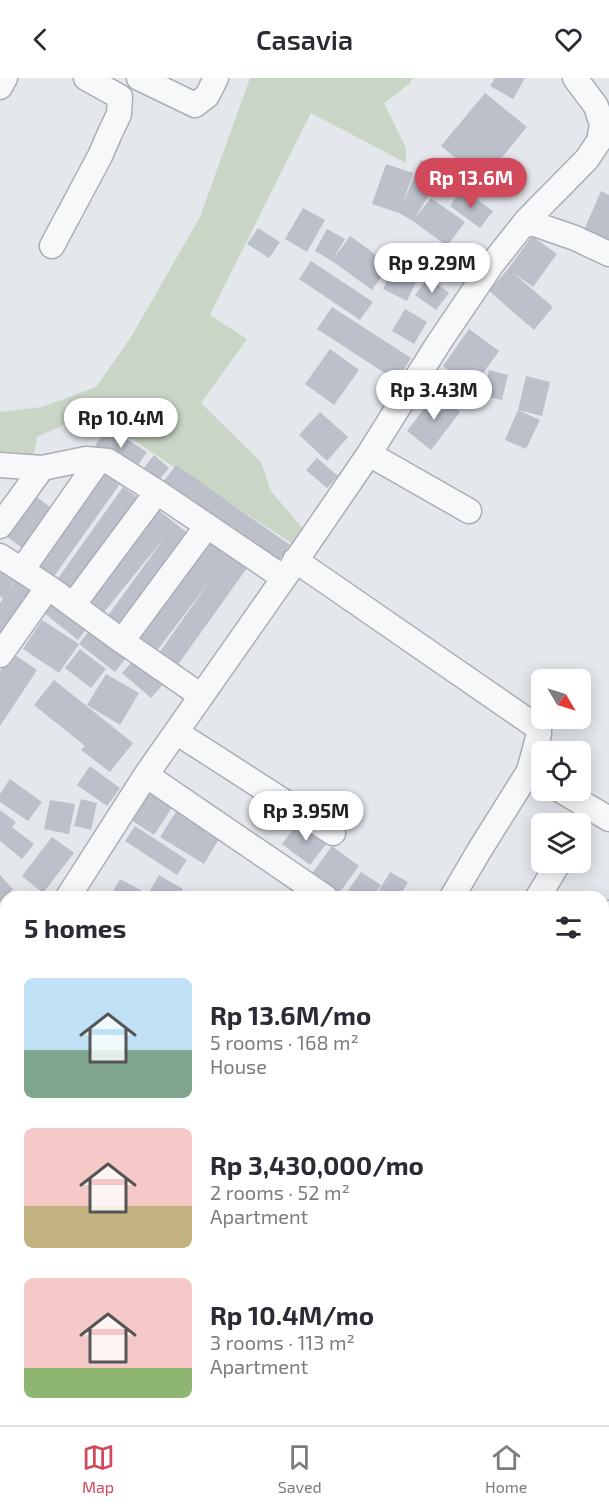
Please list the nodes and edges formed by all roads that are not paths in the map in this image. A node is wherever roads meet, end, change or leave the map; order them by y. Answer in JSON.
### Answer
{"nodes":[{"id":1,"x":5,"y":78,"type":"edge"},
{"id":2,"x":86,"y":78,"type":"edge"},
{"id":3,"x":139,"y":78,"type":"edge"},
{"id":4,"x":216,"y":78,"type":"edge"},
{"id":5,"x":575,"y":78,"type":"edge"},
{"id":6,"x":0,"y":87,"type":"edge"},
{"id":7,"x":526,"y":221,"type":"junction"},
{"id":8,"x":52,"y":246,"type":"dead end"},
{"id":9,"x":609,"y":254,"type":"edge"},
{"id":10,"x":369,"y":454,"type":"junction"},
{"id":11,"x":99,"y":460,"type":"junction"},
{"id":12,"x":0,"y":465,"type":"edge"},
{"id":13,"x":42,"y":468,"type":"junction"},
{"id":14,"x":157,"y":492,"type":"junction"},
{"id":15,"x":469,"y":511,"type":"dead end"},
{"id":16,"x":0,"y":526,"type":"edge"},
{"id":17,"x":207,"y":526,"type":"junction"},
{"id":18,"x":0,"y":556,"type":"edge"},
{"id":19,"x":290,"y":569,"type":"junction"},
{"id":20,"x":22,"y":570,"type":"junction"},
{"id":21,"x":48,"y":586,"type":"junction"},
{"id":22,"x":73,"y":605,"type":"junction"},
{"id":23,"x":122,"y":641,"type":"junction"},
{"id":24,"x":0,"y":655,"type":"edge"},
{"id":25,"x":200,"y":695,"type":"junction"},
{"id":26,"x":176,"y":732,"type":"junction"},
{"id":27,"x":538,"y":741,"type":"edge"},
{"id":28,"x":146,"y":775,"type":"junction"},
{"id":29,"x":531,"y":780,"type":"edge"},
{"id":30,"x":573,"y":801,"type":"edge"},
{"id":31,"x":593,"y":818,"type":"edge"},
{"id":32,"x":333,"y":833,"type":"dead end"},
{"id":33,"x":552,"y":873,"type":"edge"},
{"id":34,"x":72,"y":891,"type":"edge"},
{"id":35,"x":316,"y":891,"type":"edge"},
{"id":36,"x":456,"y":891,"type":"edge"},
{"id":37,"x":542,"y":891,"type":"edge"}],
"edges":[{"from":1,"to":6,"type":"street"},
{"from":2,"to":8,"type":"street"},
{"from":3,"to":4,"type":"street"},
{"from":5,"to":7,"type":"street"},
{"from":7,"to":9,"type":"street"},
{"from":7,"to":10,"type":"street"},
{"from":10,"to":15,"type":"street"},
{"from":10,"to":19,"type":"street"},
{"from":11,"to":13,"type":"street"},
{"from":11,"to":14,"type":"street"},
{"from":11,"to":20,"type":"street"},
{"from":12,"to":13,"type":"street"},
{"from":13,"to":16,"type":"street"},
{"from":14,"to":17,"type":"street"},
{"from":14,"to":22,"type":"street"},
{"from":17,"to":19,"type":"street"},
{"from":17,"to":23,"type":"street"},
{"from":18,"to":20,"type":"street"},
{"from":19,"to":25,"type":"street"},
{"from":19,"to":27,"type":"street"},
{"from":20,"to":21,"type":"street"},
{"from":21,"to":22,"type":"street"},
{"from":21,"to":24,"type":"street"},
{"from":22,"to":23,"type":"street"},
{"from":23,"to":25,"type":"street"},
{"from":25,"to":26,"type":"street"},
{"from":26,"to":28,"type":"street"},
{"from":26,"to":32,"type":"street"},
{"from":28,"to":34,"type":"street"},
{"from":28,"to":35,"type":"street"},
{"from":29,"to":36,"type":"street"},
{"from":30,"to":31,"type":"street"},
{"from":33,"to":37,"type":"street"}]}
